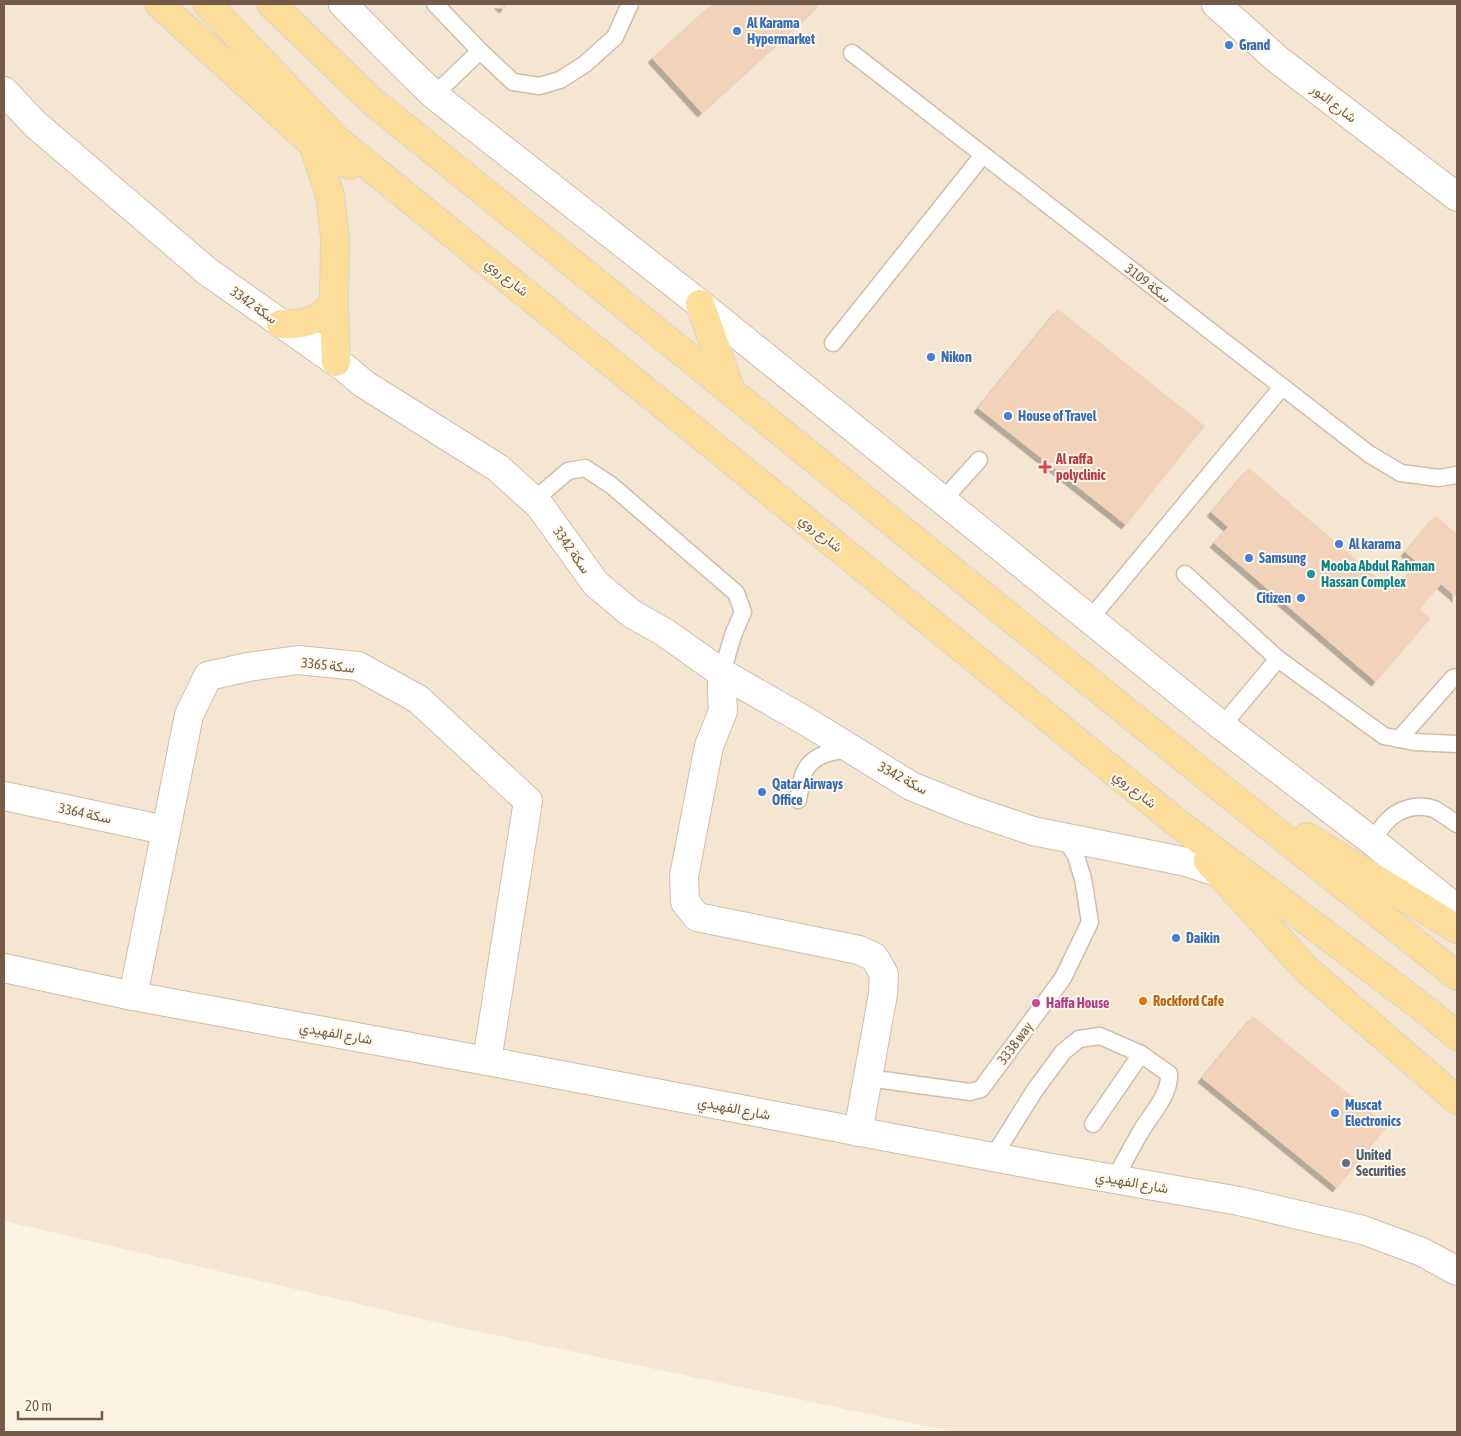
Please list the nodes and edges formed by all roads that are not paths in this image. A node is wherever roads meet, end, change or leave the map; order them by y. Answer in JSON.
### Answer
{"nodes":[{"id":1,"x":159,"y":4,"type":"edge"},
{"id":2,"x":207,"y":4,"type":"edge"},
{"id":3,"x":271,"y":4,"type":"edge"},
{"id":4,"x":342,"y":4,"type":"edge"},
{"id":5,"x":435,"y":4,"type":"edge"},
{"id":6,"x":630,"y":4,"type":"edge"},
{"id":7,"x":1216,"y":4,"type":"edge"},
{"id":8,"x":480,"y":51,"type":"junction"},
{"id":9,"x":852,"y":53,"type":"dead end"},
{"id":10,"x":4,"y":91,"type":"edge"},
{"id":11,"x":434,"y":95,"type":"junction"},
{"id":12,"x":313,"y":144,"type":"junction"},
{"id":13,"x":983,"y":155,"type":"junction"},
{"id":14,"x":1457,"y":197,"type":"edge"},
{"id":15,"x":410,"y":199,"type":"junction"},
{"id":16,"x":334,"y":302,"type":"junction"},
{"id":17,"x":700,"y":304,"type":"junction"},
{"id":18,"x":281,"y":324,"type":"junction"},
{"id":19,"x":833,"y":343,"type":"dead end"},
{"id":20,"x":336,"y":362,"type":"junction"},
{"id":21,"x":1282,"y":387,"type":"junction"},
{"id":22,"x":731,"y":391,"type":"junction"},
{"id":23,"x":979,"y":460,"type":"dead end"},
{"id":24,"x":1457,"y":475,"type":"edge"},
{"id":25,"x":534,"y":500,"type":"junction"},
{"id":26,"x":943,"y":500,"type":"junction"},
{"id":27,"x":1186,"y":574,"type":"dead end"},
{"id":28,"x":1090,"y":619,"type":"junction"},
{"id":29,"x":1278,"y":659,"type":"junction"},
{"id":30,"x":722,"y":673,"type":"junction"},
{"id":31,"x":1457,"y":677,"type":"edge"},
{"id":32,"x":759,"y":694,"type":"junction"},
{"id":33,"x":723,"y":712,"type":"junction"},
{"id":34,"x":1222,"y":726,"type":"junction"},
{"id":35,"x":1399,"y":739,"type":"junction"},
{"id":36,"x":1457,"y":744,"type":"edge"},
{"id":37,"x":851,"y":749,"type":"junction"},
{"id":38,"x":1206,"y":776,"type":"junction"},
{"id":39,"x":4,"y":796,"type":"edge"},
{"id":40,"x":798,"y":800,"type":"dead end"},
{"id":41,"x":1175,"y":821,"type":"junction"},
{"id":42,"x":1457,"y":824,"type":"edge"},
{"id":43,"x":165,"y":830,"type":"junction"},
{"id":44,"x":1065,"y":838,"type":"junction"},
{"id":45,"x":1372,"y":841,"type":"junction"},
{"id":46,"x":1217,"y":872,"type":"junction"},
{"id":47,"x":1457,"y":909,"type":"edge"},
{"id":48,"x":1457,"y":929,"type":"edge"},
{"id":49,"x":4,"y":968,"type":"edge"},
{"id":50,"x":1457,"y":976,"type":"edge"},
{"id":51,"x":134,"y":996,"type":"junction"},
{"id":52,"x":1457,"y":1036,"type":"edge"},
{"id":53,"x":1141,"y":1054,"type":"junction"},
{"id":54,"x":487,"y":1061,"type":"junction"},
{"id":55,"x":868,"y":1078,"type":"junction"},
{"id":56,"x":1457,"y":1100,"type":"edge"},
{"id":57,"x":1094,"y":1124,"type":"dead end"},
{"id":58,"x":858,"y":1132,"type":"junction"},
{"id":59,"x":993,"y":1157,"type":"junction"},
{"id":60,"x":1115,"y":1179,"type":"junction"},
{"id":61,"x":1457,"y":1271,"type":"edge"}],
"edges":[{"from":1,"to":12,"type":"main road"},
{"from":2,"to":15,"type":"main road","name":"شارع روي"},
{"from":3,"to":22,"type":"main road"},
{"from":4,"to":11,"type":"street"},
{"from":5,"to":8,"type":"lane"},
{"from":6,"to":8,"type":"lane"},
{"from":7,"to":14,"type":"street","name":"شارع النور"},
{"from":8,"to":11,"type":"lane"},
{"from":9,"to":13,"type":"lane","name":"سكة 3109"},
{"from":10,"to":18,"type":"street","name":"سكة 3342"},
{"from":11,"to":17,"type":"street"},
{"from":12,"to":15,"type":"main road"},
{"from":12,"to":16,"type":"main road"},
{"from":13,"to":19,"type":"lane"},
{"from":13,"to":21,"type":"lane","name":"سكة 3109"},
{"from":15,"to":41,"type":"main road","name":"شارع روي"},
{"from":16,"to":18,"type":"main road"},
{"from":16,"to":20,"type":"main road"},
{"from":17,"to":22,"type":"main road"},
{"from":17,"to":26,"type":"street"},
{"from":18,"to":20,"type":"street","name":"سكة 3342"},
{"from":20,"to":25,"type":"street","name":"سكة 3342"},
{"from":21,"to":24,"type":"lane","name":"سكة 3109"},
{"from":21,"to":28,"type":"lane"},
{"from":22,"to":38,"type":"main road"},
{"from":23,"to":26,"type":"lane"},
{"from":25,"to":30,"type":"street","name":"سكة 3342"},
{"from":25,"to":30,"type":"lane"},
{"from":26,"to":28,"type":"street"},
{"from":27,"to":29,"type":"lane"},
{"from":28,"to":34,"type":"street"},
{"from":29,"to":34,"type":"lane"},
{"from":29,"to":35,"type":"lane"},
{"from":30,"to":32,"type":"street","name":"سكة 3342"},
{"from":30,"to":33,"type":"street"},
{"from":31,"to":35,"type":"lane"},
{"from":32,"to":33,"type":"street"},
{"from":32,"to":37,"type":"street","name":"سكة 3342"},
{"from":33,"to":55,"type":"street"},
{"from":34,"to":45,"type":"street"},
{"from":35,"to":36,"type":"lane"},
{"from":37,"to":40,"type":"lane"},
{"from":37,"to":44,"type":"street","name":"سكة 3342"},
{"from":38,"to":48,"type":"main road"},
{"from":38,"to":50,"type":"main road"},
{"from":39,"to":43,"type":"street","name":"سكة 3364"},
{"from":41,"to":46,"type":"main road"},
{"from":41,"to":52,"type":"main road","name":"شارع روي"},
{"from":42,"to":45,"type":"lane"},
{"from":43,"to":51,"type":"street","name":"سكة 3365"},
{"from":43,"to":54,"type":"street","name":"سكة 3365"},
{"from":44,"to":46,"type":"street","name":"سكة 3342"},
{"from":44,"to":55,"type":"lane","name":"3338 way"},
{"from":45,"to":47,"type":"street"},
{"from":46,"to":56,"type":"main road"},
{"from":49,"to":51,"type":"street","name":"شارع الفهيدي"},
{"from":51,"to":54,"type":"street","name":"شارع الفهيدي"},
{"from":53,"to":57,"type":"lane"},
{"from":53,"to":59,"type":"lane"},
{"from":53,"to":60,"type":"lane"},
{"from":54,"to":58,"type":"street","name":"شارع الفهيدي"},
{"from":55,"to":58,"type":"street"},
{"from":58,"to":59,"type":"street","name":"شارع الفهيدي"},
{"from":59,"to":60,"type":"street","name":"شارع الفهيدي"},
{"from":60,"to":61,"type":"street","name":"شارع الفهيدي"}]}
